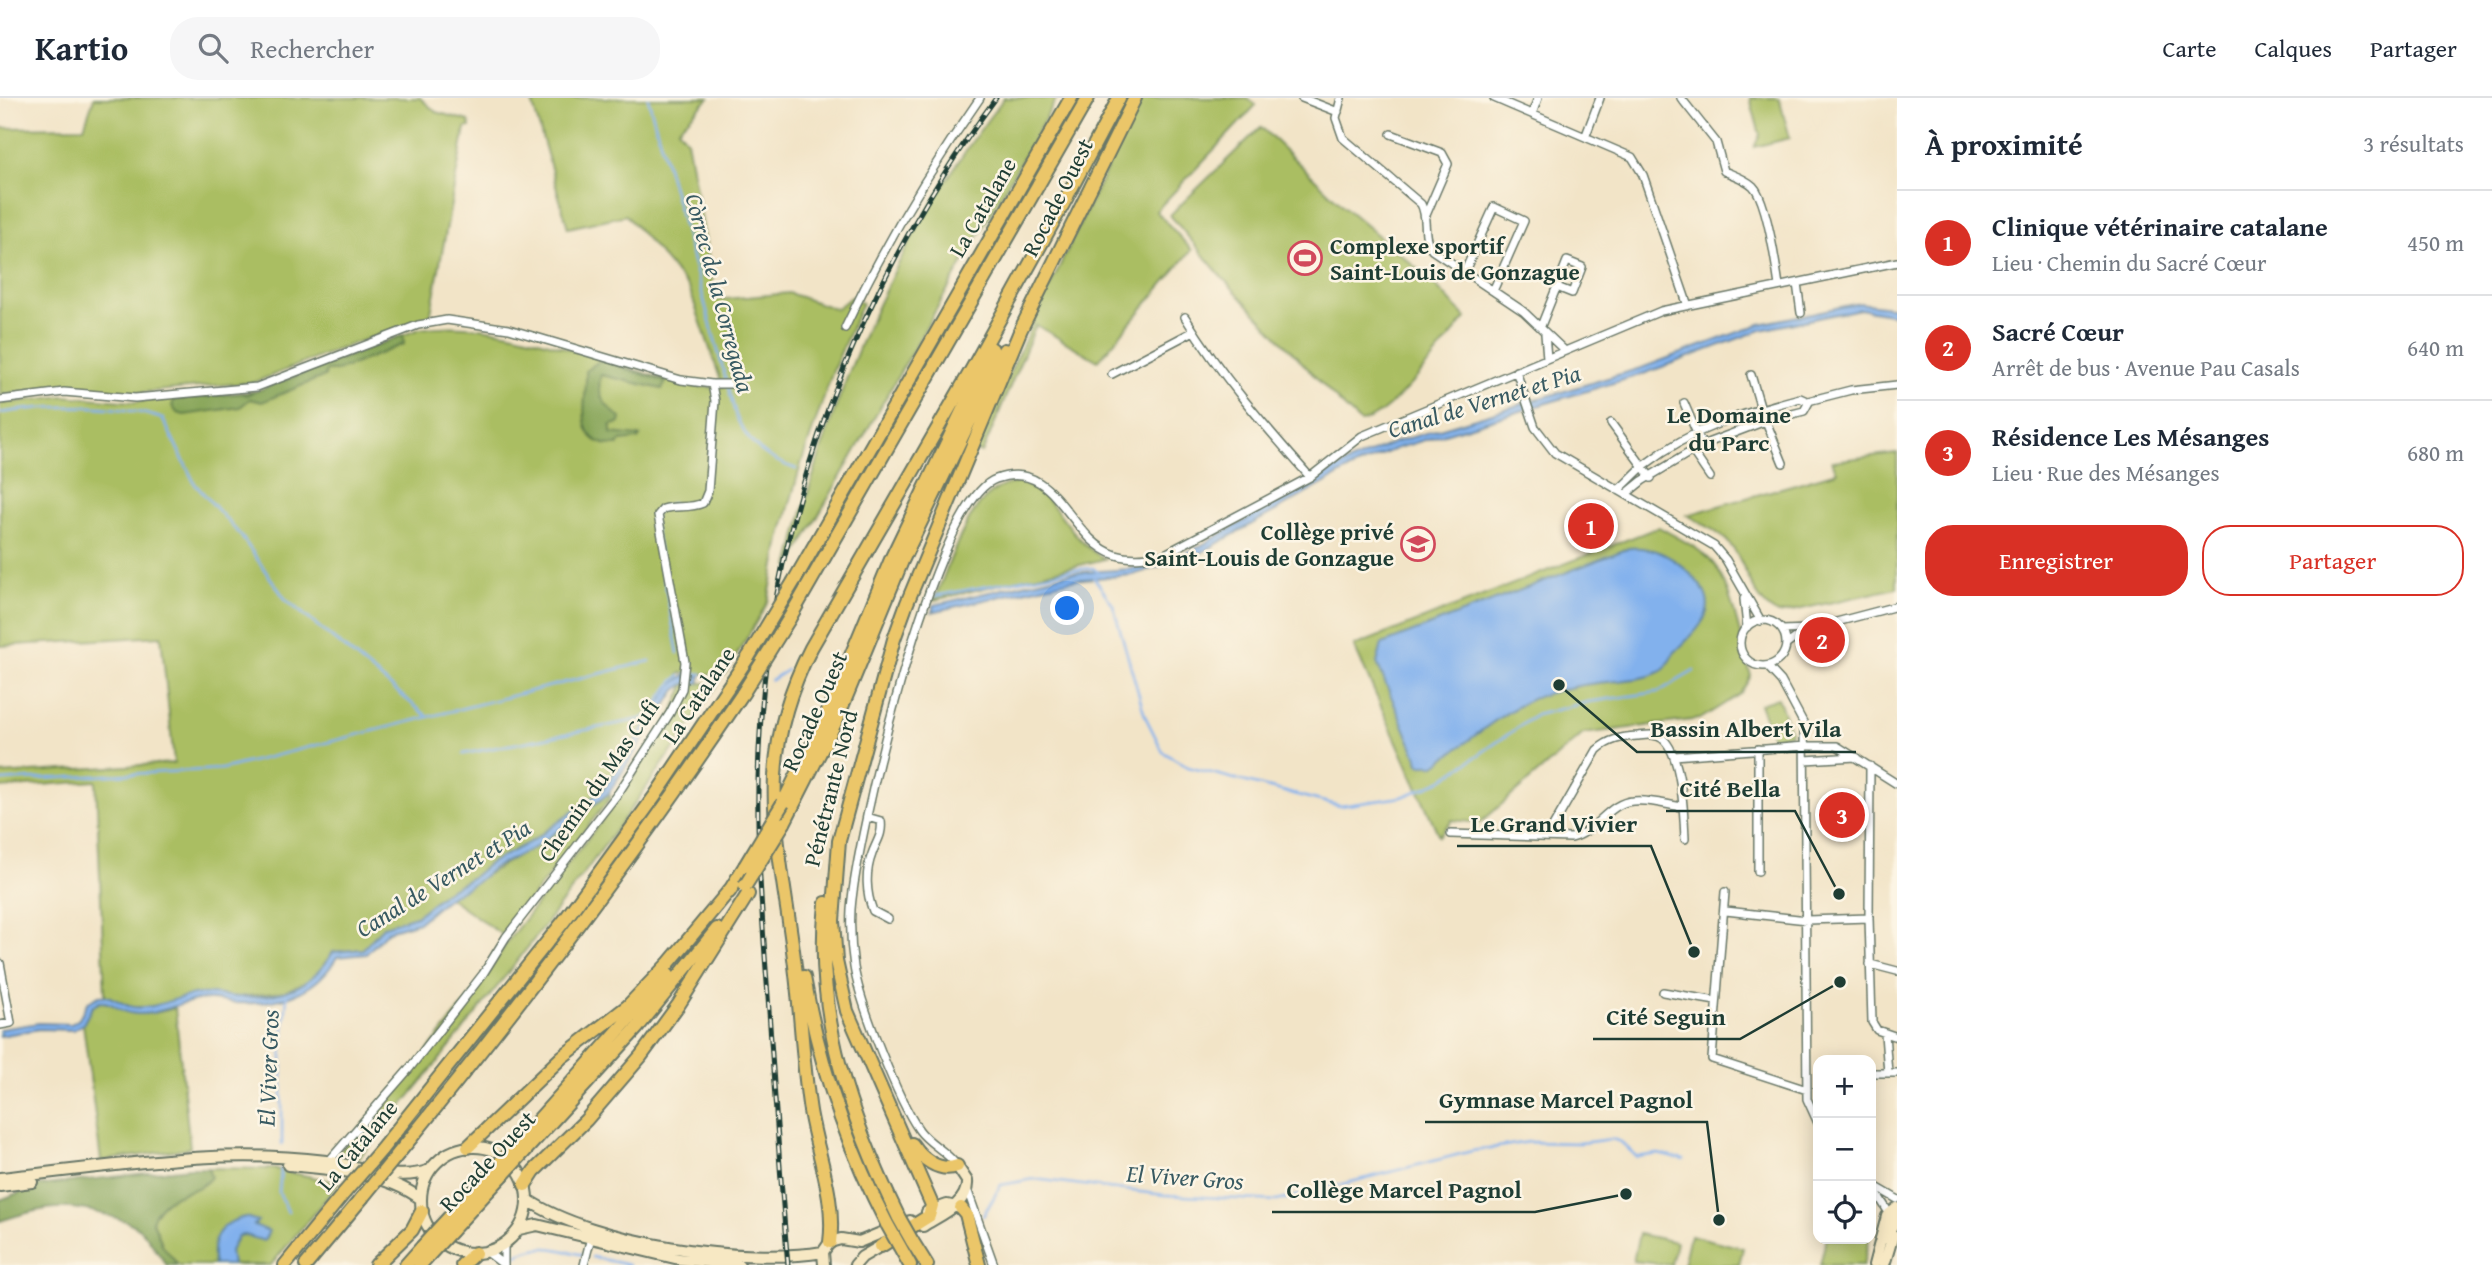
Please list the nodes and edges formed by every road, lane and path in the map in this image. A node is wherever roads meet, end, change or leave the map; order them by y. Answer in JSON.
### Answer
{"nodes":[{"id":1,"x":980,"y":98,"type":"edge"},
{"id":2,"x":1071,"y":98,"type":"edge"},
{"id":3,"x":1088,"y":98,"type":"edge"},
{"id":4,"x":1119,"y":98,"type":"edge"},
{"id":5,"x":1133,"y":98,"type":"edge"},
{"id":6,"x":1302,"y":98,"type":"edge"},
{"id":7,"x":1341,"y":98,"type":"edge"},
{"id":8,"x":1494,"y":98,"type":"edge"},
{"id":9,"x":1538,"y":98,"type":"edge"},
{"id":10,"x":1600,"y":98,"type":"edge"},
{"id":11,"x":1681,"y":98,"type":"edge"},
{"id":12,"x":1338,"y":111,"type":"junction"},
{"id":13,"x":1532,"y":114,"type":"junction"},
{"id":14,"x":1391,"y":134,"type":"dead end"},
{"id":15,"x":1586,"y":135,"type":"junction"},
{"id":16,"x":1067,"y":197,"type":"junction"},
{"id":17,"x":1426,"y":216,"type":"junction"},
{"id":18,"x":1897,"y":262,"type":"edge"},
{"id":19,"x":1464,"y":273,"type":"junction"},
{"id":20,"x":1797,"y":283,"type":"junction"},
{"id":21,"x":1779,"y":286,"type":"junction"},
{"id":22,"x":1557,"y":287,"type":"junction"},
{"id":23,"x":1493,"y":291,"type":"junction"},
{"id":24,"x":1687,"y":303,"type":"junction"},
{"id":25,"x":1801,"y":313,"type":"dead end"},
{"id":26,"x":1185,"y":317,"type":"dead end"},
{"id":27,"x":845,"y":328,"type":"dead end"},
{"id":28,"x":1543,"y":330,"type":"junction"},
{"id":29,"x":1194,"y":331,"type":"junction"},
{"id":30,"x":1564,"y":350,"type":"junction"},
{"id":31,"x":1547,"y":358,"type":"junction"},
{"id":32,"x":1516,"y":371,"type":"junction"},
{"id":33,"x":1112,"y":374,"type":"dead end"},
{"id":34,"x":1751,"y":375,"type":"dead end"},
{"id":35,"x":712,"y":384,"type":"junction"},
{"id":36,"x":739,"y":384,"type":"dead end"},
{"id":37,"x":1897,"y":385,"type":"edge"},
{"id":38,"x":0,"y":400,"type":"edge"},
{"id":39,"x":1808,"y":401,"type":"junction"},
{"id":40,"x":1684,"y":403,"type":"dead end"},
{"id":41,"x":1761,"y":409,"type":"junction"},
{"id":42,"x":1768,"y":420,"type":"junction"},
{"id":43,"x":1611,"y":423,"type":"dead end"},
{"id":44,"x":1696,"y":433,"type":"junction"},
{"id":45,"x":1702,"y":445,"type":"junction"},
{"id":46,"x":1693,"y":452,"type":"junction"},
{"id":47,"x":1783,"y":463,"type":"dead end"},
{"id":48,"x":1643,"y":466,"type":"junction"},
{"id":49,"x":1310,"y":477,"type":"junction"},
{"id":50,"x":1710,"y":477,"type":"dead end"},
{"id":51,"x":1651,"y":478,"type":"junction"},
{"id":52,"x":1622,"y":492,"type":"junction"},
{"id":53,"x":1743,"y":595,"type":"junction"},
{"id":54,"x":1897,"y":606,"type":"edge"},
{"id":55,"x":1761,"y":621,"type":"junction"},
{"id":56,"x":1747,"y":627,"type":"junction"},
{"id":57,"x":1810,"y":629,"type":"junction"},
{"id":58,"x":1782,"y":630,"type":"junction"},
{"id":59,"x":894,"y":639,"type":"junction"},
{"id":60,"x":1786,"y":645,"type":"junction"},
{"id":61,"x":1777,"y":662,"type":"junction"},
{"id":62,"x":1767,"y":666,"type":"junction"},
{"id":63,"x":1781,"y":681,"type":"junction"},
{"id":64,"x":1805,"y":746,"type":"junction"},
{"id":65,"x":1758,"y":749,"type":"junction"},
{"id":66,"x":1674,"y":756,"type":"junction"},
{"id":67,"x":1856,"y":757,"type":"junction"},
{"id":68,"x":1805,"y":760,"type":"junction"},
{"id":69,"x":1870,"y":766,"type":"junction"},
{"id":70,"x":1897,"y":784,"type":"edge"},
{"id":71,"x":1683,"y":807,"type":"junction"},
{"id":72,"x":867,"y":817,"type":"junction"},
{"id":73,"x":782,"y":827,"type":"junction"},
{"id":74,"x":1451,"y":834,"type":"dead end"},
{"id":75,"x":1547,"y":837,"type":"junction"},
{"id":76,"x":1685,"y":839,"type":"dead end"},
{"id":77,"x":1758,"y":871,"type":"dead end"},
{"id":78,"x":742,"y":889,"type":"junction"},
{"id":79,"x":1725,"y":892,"type":"dead end"},
{"id":80,"x":1726,"y":911,"type":"junction"},
{"id":81,"x":1869,"y":918,"type":"junction"},
{"id":82,"x":888,"y":919,"type":"dead end"},
{"id":83,"x":1807,"y":920,"type":"junction"},
{"id":84,"x":0,"y":963,"type":"edge"},
{"id":85,"x":1870,"y":964,"type":"junction"},
{"id":86,"x":1897,"y":971,"type":"edge"},
{"id":87,"x":1663,"y":992,"type":"dead end"},
{"id":88,"x":1716,"y":1001,"type":"junction"},
{"id":89,"x":0,"y":1025,"type":"edge"},
{"id":90,"x":1885,"y":1034,"type":"junction"},
{"id":91,"x":1897,"y":1037,"type":"edge"},
{"id":92,"x":1876,"y":1073,"type":"edge"},
{"id":93,"x":1888,"y":1073,"type":"junction"},
{"id":94,"x":1897,"y":1073,"type":"edge"},
{"id":95,"x":1813,"y":1074,"type":"edge"},
{"id":96,"x":1808,"y":1075,"type":"junction"},
{"id":97,"x":1807,"y":1090,"type":"junction"},
{"id":98,"x":1816,"y":1118,"type":"edge"},
{"id":99,"x":897,"y":1120,"type":"junction"},
{"id":100,"x":468,"y":1147,"type":"junction"},
{"id":101,"x":328,"y":1162,"type":"junction"},
{"id":102,"x":957,"y":1166,"type":"junction"},
{"id":103,"x":430,"y":1170,"type":"junction"},
{"id":104,"x":0,"y":1178,"type":"edge"},
{"id":105,"x":525,"y":1185,"type":"junction"},
{"id":106,"x":967,"y":1185,"type":"junction"},
{"id":107,"x":0,"y":1186,"type":"edge"},
{"id":108,"x":1876,"y":1187,"type":"edge"},
{"id":109,"x":1876,"y":1190,"type":"edge"},
{"id":110,"x":1897,"y":1199,"type":"edge"},
{"id":111,"x":528,"y":1200,"type":"junction"},
{"id":112,"x":421,"y":1205,"type":"junction"},
{"id":113,"x":954,"y":1206,"type":"junction"},
{"id":114,"x":933,"y":1209,"type":"junction"},
{"id":115,"x":1895,"y":1213,"type":"edge"},
{"id":116,"x":893,"y":1221,"type":"junction"},
{"id":117,"x":519,"y":1229,"type":"junction"},
{"id":118,"x":1897,"y":1229,"type":"edge"},
{"id":119,"x":591,"y":1237,"type":"junction"},
{"id":120,"x":846,"y":1241,"type":"junction"},
{"id":121,"x":504,"y":1244,"type":"junction"},
{"id":122,"x":881,"y":1246,"type":"junction"},
{"id":123,"x":826,"y":1247,"type":"junction"},
{"id":124,"x":426,"y":1251,"type":"junction"},
{"id":125,"x":481,"y":1252,"type":"junction"},
{"id":126,"x":285,"y":1265,"type":"edge"},
{"id":127,"x":306,"y":1265,"type":"edge"},
{"id":128,"x":376,"y":1265,"type":"edge"},
{"id":129,"x":406,"y":1265,"type":"edge"},
{"id":130,"x":420,"y":1265,"type":"edge"},
{"id":131,"x":462,"y":1265,"type":"edge"},
{"id":132,"x":504,"y":1265,"type":"edge"},
{"id":133,"x":584,"y":1265,"type":"edge"},
{"id":134,"x":739,"y":1265,"type":"edge"},
{"id":135,"x":824,"y":1265,"type":"edge"},
{"id":136,"x":855,"y":1265,"type":"edge"},
{"id":137,"x":910,"y":1265,"type":"edge"},
{"id":138,"x":927,"y":1265,"type":"edge"},
{"id":139,"x":979,"y":1265,"type":"edge"},
{"id":140,"x":994,"y":1265,"type":"edge"},
{"id":141,"x":1874,"y":1265,"type":"edge"},
{"id":142,"x":1882,"y":1265,"type":"edge"}],
"edges":[{"from":1,"to":27,"type":"street"},
{"from":2,"to":126,"type":"highway","name":"La Catalane","bridge":true},
{"from":3,"to":127,"type":"highway","name":"La Catalane","bridge":true},
{"from":4,"to":16,"type":"highway"},
{"from":5,"to":59,"type":"highway"},
{"from":5,"to":73,"type":"highway","name":"Rocade Ouest"},
{"from":6,"to":12,"type":"street"},
{"from":7,"to":12,"type":"street"},
{"from":8,"to":13,"type":"street"},
{"from":9,"to":13,"type":"street"},
{"from":10,"to":15,"type":"street"},
{"from":11,"to":21,"type":"street"},
{"from":12,"to":17,"type":"street"},
{"from":13,"to":15,"type":"street"},
{"from":14,"to":17,"type":"street"},
{"from":15,"to":24,"type":"street"},
{"from":16,"to":73,"type":"highway"},
{"from":16,"to":78,"type":"highway","name":"Rocade Ouest","bridge":true},
{"from":17,"to":19,"type":"street"},
{"from":18,"to":20,"type":"street"},
{"from":19,"to":23,"type":"street"},
{"from":19,"to":23,"type":"street"},
{"from":20,"to":21,"type":"street"},
{"from":20,"to":25,"type":"street"},
{"from":21,"to":24,"type":"street"},
{"from":22,"to":22,"type":"street"},
{"from":22,"to":28,"type":"street"},
{"from":23,"to":28,"type":"street"},
{"from":24,"to":30,"type":"street"},
{"from":26,"to":29,"type":"street"},
{"from":28,"to":30,"type":"street"},
{"from":28,"to":31,"type":"street"},
{"from":29,"to":33,"type":"street"},
{"from":29,"to":49,"type":"street"},
{"from":30,"to":31,"type":"street"},
{"from":31,"to":32,"type":"street"},
{"from":32,"to":49,"type":"street"},
{"from":32,"to":52,"type":"street"},
{"from":34,"to":41,"type":"street"},
{"from":35,"to":36,"type":"street"},
{"from":35,"to":38,"type":"street"},
{"from":35,"to":101,"type":"street","name":"Chemin du Mas Cufi"},
{"from":37,"to":39,"type":"street"},
{"from":39,"to":41,"type":"street"},
{"from":39,"to":42,"type":"street"},
{"from":40,"to":44,"type":"street"},
{"from":41,"to":42,"type":"street"},
{"from":41,"to":44,"type":"street"},
{"from":42,"to":45,"type":"street"},
{"from":42,"to":47,"type":"street"},
{"from":43,"to":48,"type":"street"},
{"from":44,"to":45,"type":"street"},
{"from":44,"to":48,"type":"street"},
{"from":45,"to":46,"type":"street"},
{"from":46,"to":50,"type":"street"},
{"from":46,"to":51,"type":"street"},
{"from":48,"to":51,"type":"street"},
{"from":48,"to":52,"type":"street"},
{"from":49,"to":72,"type":"street"},
{"from":51,"to":52,"type":"street"},
{"from":52,"to":53,"type":"street"},
{"from":53,"to":55,"type":"street"},
{"from":53,"to":56,"type":"street"},
{"from":54,"to":57,"type":"street"},
{"from":55,"to":56,"type":"street"},
{"from":55,"to":58,"type":"street"},
{"from":56,"to":62,"type":"street"},
{"from":57,"to":58,"type":"street"},
{"from":57,"to":60,"type":"street"},
{"from":58,"to":60,"type":"street"},
{"from":59,"to":99,"type":"highway"},
{"from":59,"to":116,"type":"highway","name":"Pénétrante Nord"},
{"from":60,"to":61,"type":"street"},
{"from":61,"to":62,"type":"street"},
{"from":61,"to":63,"type":"street"},
{"from":62,"to":63,"type":"street"},
{"from":63,"to":64,"type":"street"},
{"from":64,"to":65,"type":"street"},
{"from":64,"to":67,"type":"street"},
{"from":64,"to":68,"type":"street"},
{"from":65,"to":66,"type":"street"},
{"from":65,"to":77,"type":"street"},
{"from":66,"to":71,"type":"street"},
{"from":66,"to":75,"type":"street"},
{"from":67,"to":68,"type":"street"},
{"from":67,"to":69,"type":"street"},
{"from":68,"to":83,"type":"street"},
{"from":69,"to":70,"type":"street"},
{"from":69,"to":81,"type":"street"},
{"from":71,"to":75,"type":"street"},
{"from":71,"to":76,"type":"street"},
{"from":72,"to":82,"type":"street"},
{"from":72,"to":102,"type":"street"},
{"from":73,"to":78,"type":"highway","name":"Rocade Ouest","bridge":true},
{"from":73,"to":116,"type":"highway","name":"Pénétrante Nord"},
{"from":73,"to":123,"type":"highway"},
{"from":74,"to":75,"type":"street"},
{"from":78,"to":100,"type":"highway"},
{"from":78,"to":105,"type":"highway"},
{"from":78,"to":124,"type":"highway","name":"Rocade Ouest","bridge":true},
{"from":79,"to":80,"type":"street"},
{"from":80,"to":83,"type":"street"},
{"from":80,"to":88,"type":"street"},
{"from":81,"to":83,"type":"street"},
{"from":81,"to":85,"type":"street"},
{"from":83,"to":96,"type":"street"},
{"from":84,"to":89,"type":"street"},
{"from":85,"to":86,"type":"street"},
{"from":85,"to":90,"type":"street"},
{"from":87,"to":88,"type":"street"},
{"from":88,"to":97,"type":"street"},
{"from":90,"to":91,"type":"street"},
{"from":90,"to":93,"type":"street"},
{"from":92,"to":93,"type":"street"},
{"from":93,"to":94,"type":"street"},
{"from":95,"to":96,"type":"street"},
{"from":96,"to":97,"type":"street"},
{"from":97,"to":98,"type":"street"},
{"from":99,"to":102,"type":"highway"},
{"from":99,"to":114,"type":"highway"},
{"from":100,"to":103,"type":"main road"},
{"from":100,"to":105,"type":"main road"},
{"from":101,"to":103,"type":"main road"},
{"from":101,"to":104,"type":"main road"},
{"from":102,"to":106,"type":"main road"},
{"from":103,"to":112,"type":"main road"},
{"from":105,"to":111,"type":"main road"},
{"from":106,"to":113,"type":"main road"},
{"from":106,"to":140,"type":"street"},
{"from":107,"to":112,"type":"main road"},
{"from":108,"to":110,"type":"street"},
{"from":109,"to":115,"type":"street"},
{"from":111,"to":117,"type":"main road"},
{"from":111,"to":123,"type":"main road"},
{"from":112,"to":125,"type":"main road"},
{"from":112,"to":128,"type":"highway"},
{"from":113,"to":114,"type":"main road"},
{"from":113,"to":122,"type":"main road"},
{"from":113,"to":139,"type":"highway"},
{"from":114,"to":120,"type":"main road"},
{"from":114,"to":122,"type":"highway"},
{"from":115,"to":141,"type":"main road"},
{"from":115,"to":142,"type":"main road"},
{"from":116,"to":137,"type":"highway","name":"Pénétrante Nord","bridge":true},
{"from":116,"to":138,"type":"highway","name":"Pénétrante Nord","bridge":true},
{"from":117,"to":119,"type":"main road"},
{"from":117,"to":121,"type":"main road"},
{"from":118,"to":142,"type":"main road"},
{"from":119,"to":133,"type":"street"},
{"from":119,"to":134,"type":"main road"},
{"from":120,"to":123,"type":"main road"},
{"from":120,"to":136,"type":"main road"},
{"from":121,"to":125,"type":"main road"},
{"from":121,"to":132,"type":"street"},
{"from":122,"to":136,"type":"main road"},
{"from":123,"to":135,"type":"main road"},
{"from":124,"to":129,"type":"highway","name":"Rocade Ouest"},
{"from":124,"to":130,"type":"highway","name":"Rocade Ouest"},
{"from":125,"to":131,"type":"highway"},
{"from":125,"to":132,"type":"street"}]}
